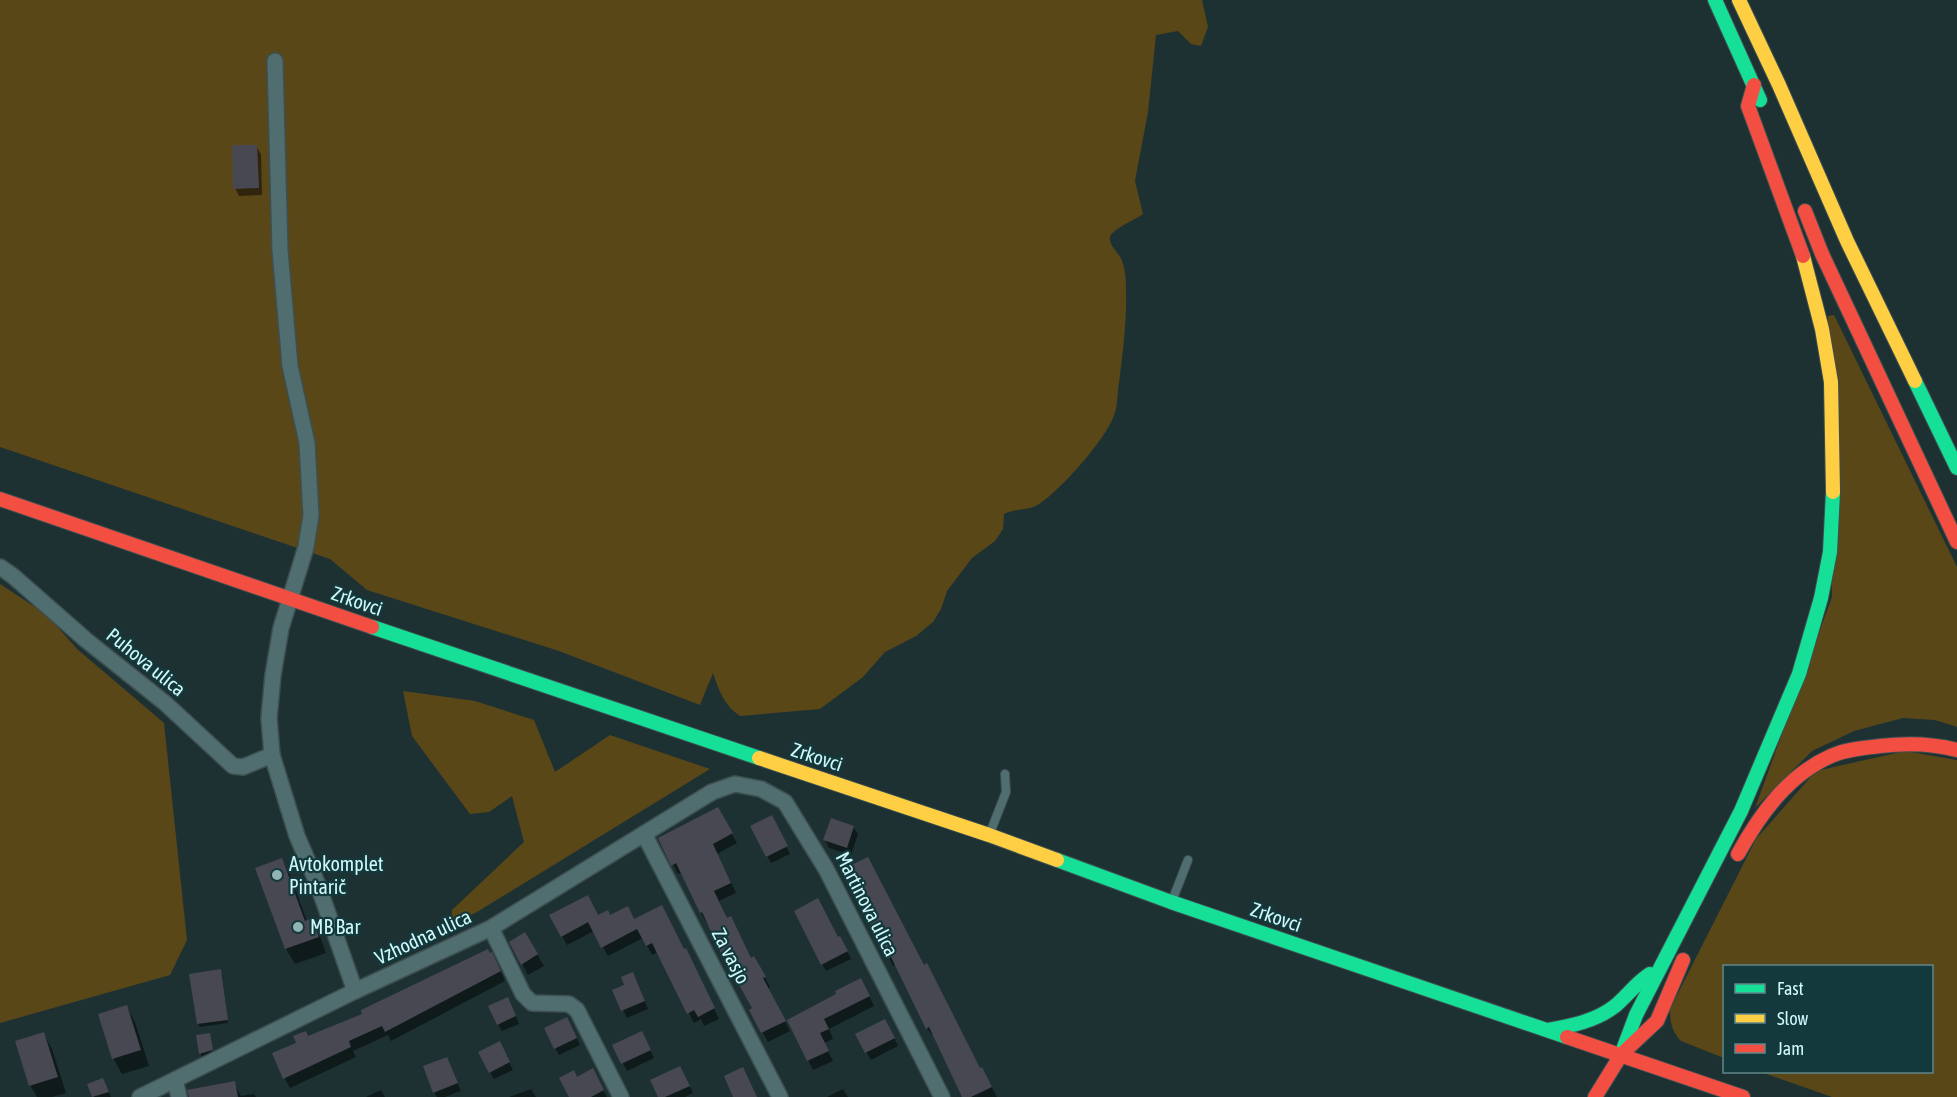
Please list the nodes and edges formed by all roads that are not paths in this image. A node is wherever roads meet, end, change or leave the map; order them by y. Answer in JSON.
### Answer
{"nodes":[{"id":1,"x":1715,"y":0,"type":"edge"},
{"id":2,"x":1739,"y":0,"type":"edge"},
{"id":3,"x":274,"y":61,"type":"dead end"},
{"id":4,"x":1754,"y":85,"type":"junction"},
{"id":5,"x":1766,"y":116,"type":"dead end"},
{"id":6,"x":1801,"y":201,"type":"dead end"},
{"id":7,"x":1957,"y":468,"type":"edge"},
{"id":8,"x":0,"y":499,"type":"edge"},
{"id":9,"x":1957,"y":542,"type":"edge"},
{"id":10,"x":0,"y":567,"type":"edge"},
{"id":11,"x":291,"y":599,"type":"junction"},
{"id":12,"x":1957,"y":750,"type":"edge"},
{"id":13,"x":272,"y":754,"type":"junction"},
{"id":14,"x":1005,"y":774,"type":"dead end"},
{"id":15,"x":712,"y":792,"type":"joint"},
{"id":16,"x":644,"y":834,"type":"junction"},
{"id":17,"x":989,"y":834,"type":"junction"},
{"id":18,"x":1188,"y":860,"type":"dead end"},
{"id":19,"x":1734,"y":861,"type":"dead end"},
{"id":20,"x":1171,"y":902,"type":"junction"},
{"id":21,"x":491,"y":928,"type":"junction"},
{"id":22,"x":1690,"y":946,"type":"dead end"},
{"id":23,"x":1659,"y":969,"type":"junction"},
{"id":24,"x":355,"y":992,"type":"junction"},
{"id":25,"x":1548,"y":1030,"type":"junction"},
{"id":26,"x":1621,"y":1055,"type":"junction"},
{"id":27,"x":175,"y":1080,"type":"junction"},
{"id":28,"x":140,"y":1097,"type":"edge"},
{"id":29,"x":179,"y":1097,"type":"edge"},
{"id":30,"x":621,"y":1097,"type":"edge"},
{"id":31,"x":780,"y":1097,"type":"edge"},
{"id":32,"x":942,"y":1097,"type":"edge"},
{"id":33,"x":1595,"y":1097,"type":"edge"},
{"id":34,"x":1743,"y":1097,"type":"edge"}],
"edges":[{"from":1,"to":4,"type":"main road"},
{"from":2,"to":7,"type":"main road"},
{"from":3,"to":11,"type":"street"},
{"from":4,"to":5,"type":"main road"},
{"from":4,"to":23,"type":"main road"},
{"from":6,"to":9,"type":"main road"},
{"from":8,"to":11,"type":"main road","name":"Zrkovci"},
{"from":10,"to":13,"type":"street","name":"Puhova ulica"},
{"from":11,"to":13,"type":"street"},
{"from":11,"to":17,"type":"main road","name":"Zrkovci"},
{"from":12,"to":19,"type":"main road"},
{"from":13,"to":24,"type":"street"},
{"from":14,"to":17,"type":"lane"},
{"from":15,"to":16,"type":"street","name":"Vzhodna ulica"},
{"from":15,"to":32,"type":"street","name":"Martinova ulica"},
{"from":16,"to":21,"type":"street","name":"Vzhodna ulica"},
{"from":16,"to":31,"type":"street","name":"Za vasjo"},
{"from":17,"to":20,"type":"main road","name":"Zrkovci"},
{"from":18,"to":20,"type":"lane"},
{"from":20,"to":25,"type":"main road","name":"Zrkovci"},
{"from":21,"to":24,"type":"street","name":"Vzhodna ulica"},
{"from":21,"to":30,"type":"street"},
{"from":22,"to":26,"type":"main road"},
{"from":23,"to":25,"type":"main road"},
{"from":23,"to":26,"type":"main road"},
{"from":24,"to":27,"type":"street","name":"Vzhodna ulica"},
{"from":25,"to":26,"type":"main road","name":"Zrkovci"},
{"from":26,"to":33,"type":"main road"},
{"from":26,"to":34,"type":"main road","name":"Zrkovci"},
{"from":27,"to":28,"type":"street","name":"Vzhodna ulica"},
{"from":27,"to":29,"type":"street"}]}
